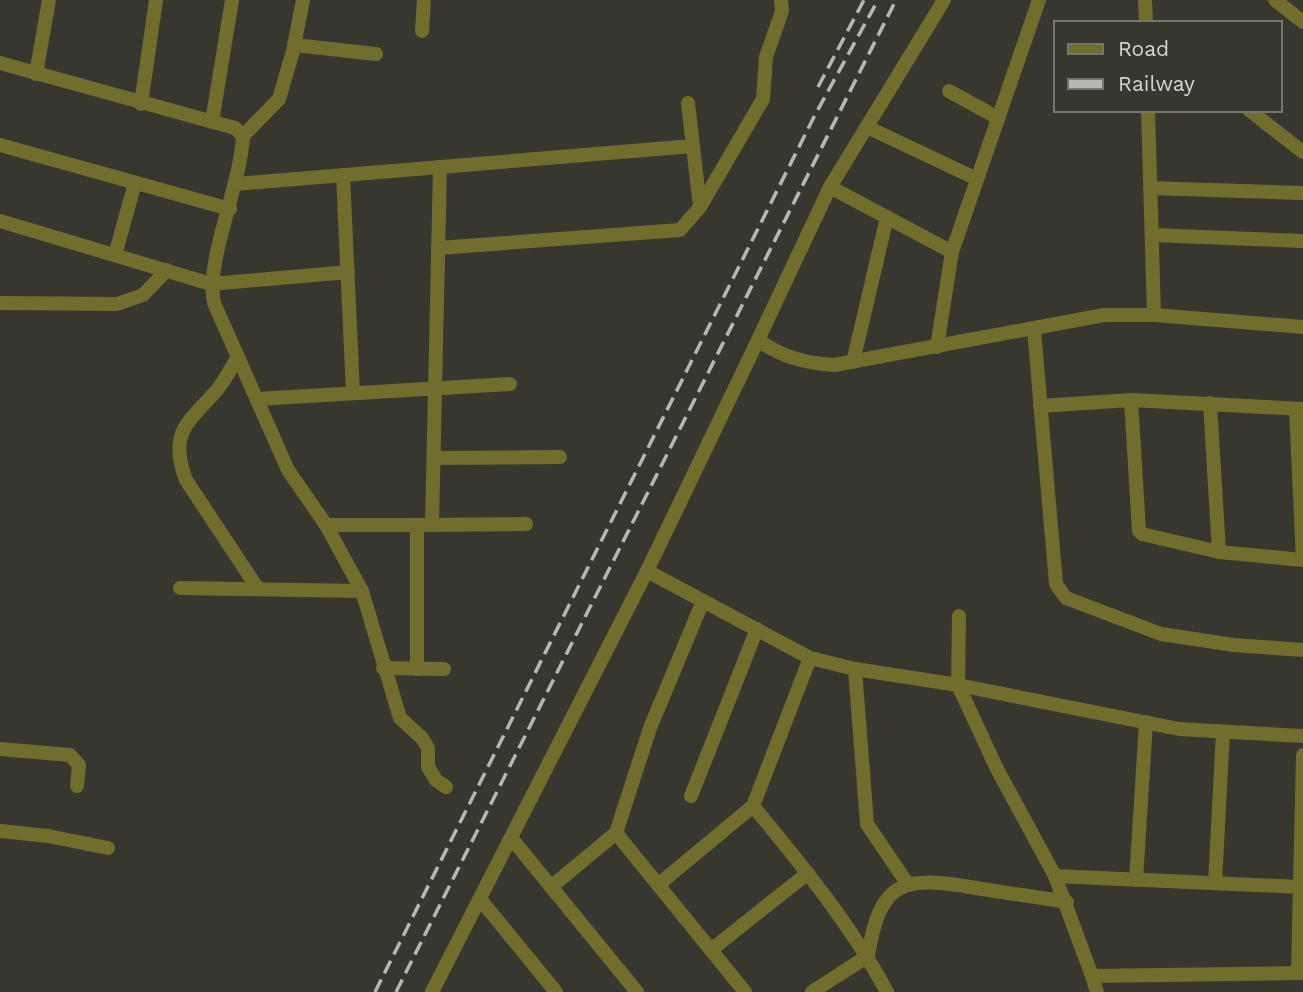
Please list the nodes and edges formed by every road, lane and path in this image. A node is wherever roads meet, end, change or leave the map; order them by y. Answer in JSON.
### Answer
{"nodes":[{"id":1,"x":49,"y":0,"type":"edge"},
{"id":2,"x":156,"y":0,"type":"edge"},
{"id":3,"x":232,"y":0,"type":"edge"},
{"id":4,"x":303,"y":0,"type":"edge"},
{"id":5,"x":424,"y":0,"type":"edge"},
{"id":6,"x":781,"y":0,"type":"edge"},
{"id":7,"x":944,"y":0,"type":"edge"},
{"id":8,"x":1039,"y":0,"type":"edge"},
{"id":9,"x":1145,"y":0,"type":"edge"},
{"id":10,"x":1275,"y":0,"type":"edge"},
{"id":11,"x":1146,"y":21,"type":"edge"},
{"id":12,"x":1303,"y":22,"type":"edge"},
{"id":13,"x":422,"y":31,"type":"dead end"},
{"id":14,"x":294,"y":45,"type":"junction"},
{"id":15,"x":376,"y":54,"type":"dead end"},
{"id":16,"x":0,"y":63,"type":"edge"},
{"id":17,"x":36,"y":74,"type":"junction"},
{"id":18,"x":949,"y":91,"type":"dead end"},
{"id":19,"x":688,"y":103,"type":"dead end"},
{"id":20,"x":141,"y":104,"type":"junction"},
{"id":21,"x":1148,"y":112,"type":"edge"},
{"id":22,"x":1253,"y":112,"type":"edge"},
{"id":23,"x":998,"y":118,"type":"junction"},
{"id":24,"x":212,"y":122,"type":"junction"},
{"id":25,"x":867,"y":127,"type":"junction"},
{"id":26,"x":243,"y":136,"type":"junction"},
{"id":27,"x":0,"y":145,"type":"edge"},
{"id":28,"x":693,"y":146,"type":"junction"},
{"id":29,"x":1303,"y":152,"type":"edge"},
{"id":30,"x":440,"y":167,"type":"junction"},
{"id":31,"x":343,"y":175,"type":"junction"},
{"id":32,"x":977,"y":179,"type":"junction"},
{"id":33,"x":135,"y":183,"type":"junction"},
{"id":34,"x":235,"y":184,"type":"junction"},
{"id":35,"x":830,"y":187,"type":"junction"},
{"id":36,"x":1150,"y":188,"type":"junction"},
{"id":37,"x":1303,"y":193,"type":"edge"},
{"id":38,"x":700,"y":207,"type":"junction"},
{"id":39,"x":230,"y":209,"type":"junction"},
{"id":40,"x":887,"y":217,"type":"junction"},
{"id":41,"x":0,"y":221,"type":"edge"},
{"id":42,"x":1152,"y":235,"type":"junction"},
{"id":43,"x":1303,"y":241,"type":"edge"},
{"id":44,"x":438,"y":248,"type":"junction"},
{"id":45,"x":952,"y":252,"type":"junction"},
{"id":46,"x":115,"y":255,"type":"junction"},
{"id":47,"x":167,"y":271,"type":"junction"},
{"id":48,"x":348,"y":272,"type":"junction"},
{"id":49,"x":211,"y":284,"type":"junction"},
{"id":50,"x":0,"y":303,"type":"edge"},
{"id":51,"x":1154,"y":315,"type":"junction"},
{"id":52,"x":1303,"y":327,"type":"edge"},
{"id":53,"x":1034,"y":330,"type":"junction"},
{"id":54,"x":758,"y":340,"type":"junction"},
{"id":55,"x":937,"y":347,"type":"junction"},
{"id":56,"x":238,"y":358,"type":"junction"},
{"id":57,"x":853,"y":362,"type":"junction"},
{"id":58,"x":510,"y":384,"type":"dead end"},
{"id":59,"x":434,"y":388,"type":"junction"},
{"id":60,"x":354,"y":393,"type":"junction"},
{"id":61,"x":257,"y":399,"type":"junction"},
{"id":62,"x":1131,"y":400,"type":"junction"},
{"id":63,"x":1210,"y":403,"type":"junction"},
{"id":64,"x":1040,"y":406,"type":"junction"},
{"id":65,"x":1300,"y":409,"type":"edge"},
{"id":66,"x":560,"y":457,"type":"dead end"},
{"id":67,"x":434,"y":458,"type":"junction"},
{"id":68,"x":526,"y":524,"type":"dead end"},
{"id":69,"x":326,"y":525,"type":"junction"},
{"id":70,"x":425,"y":525,"type":"junction"},
{"id":71,"x":1219,"y":552,"type":"junction"},
{"id":72,"x":1303,"y":560,"type":"edge"},
{"id":73,"x":647,"y":571,"type":"junction"},
{"id":74,"x":180,"y":588,"type":"dead end"},
{"id":75,"x":258,"y":589,"type":"junction"},
{"id":76,"x":362,"y":591,"type":"junction"},
{"id":77,"x":703,"y":601,"type":"junction"},
{"id":78,"x":959,"y":616,"type":"dead end"},
{"id":79,"x":757,"y":629,"type":"junction"},
{"id":80,"x":1303,"y":650,"type":"edge"},
{"id":81,"x":810,"y":658,"type":"junction"},
{"id":82,"x":383,"y":668,"type":"junction"},
{"id":83,"x":417,"y":669,"type":"junction"},
{"id":84,"x":444,"y":669,"type":"dead end"},
{"id":85,"x":855,"y":669,"type":"junction"},
{"id":86,"x":958,"y":685,"type":"junction"},
{"id":87,"x":1146,"y":722,"type":"junction"},
{"id":88,"x":1223,"y":733,"type":"junction"},
{"id":89,"x":1303,"y":736,"type":"edge"},
{"id":90,"x":0,"y":749,"type":"edge"},
{"id":91,"x":1303,"y":755,"type":"edge"},
{"id":92,"x":77,"y":786,"type":"dead end"},
{"id":93,"x":446,"y":787,"type":"dead end"},
{"id":94,"x":691,"y":796,"type":"dead end"},
{"id":95,"x":753,"y":806,"type":"junction"},
{"id":96,"x":0,"y":831,"type":"edge"},
{"id":97,"x":616,"y":833,"type":"junction"},
{"id":98,"x":512,"y":839,"type":"junction"},
{"id":99,"x":108,"y":848,"type":"dead end"},
{"id":100,"x":808,"y":873,"type":"junction"},
{"id":101,"x":1055,"y":876,"type":"junction"},
{"id":102,"x":1136,"y":880,"type":"junction"},
{"id":103,"x":907,"y":883,"type":"junction"},
{"id":104,"x":1215,"y":883,"type":"junction"},
{"id":105,"x":659,"y":885,"type":"junction"},
{"id":106,"x":551,"y":887,"type":"junction"},
{"id":107,"x":1301,"y":887,"type":"junction"},
{"id":108,"x":480,"y":900,"type":"junction"},
{"id":109,"x":1067,"y":902,"type":"junction"},
{"id":110,"x":711,"y":950,"type":"junction"},
{"id":111,"x":867,"y":956,"type":"junction"},
{"id":112,"x":1301,"y":973,"type":"edge"},
{"id":113,"x":1092,"y":976,"type":"junction"},
{"id":114,"x":432,"y":992,"type":"edge"},
{"id":115,"x":556,"y":992,"type":"edge"},
{"id":116,"x":637,"y":992,"type":"edge"},
{"id":117,"x":745,"y":992,"type":"edge"},
{"id":118,"x":812,"y":992,"type":"edge"},
{"id":119,"x":887,"y":992,"type":"edge"},
{"id":120,"x":1097,"y":992,"type":"edge"}],
"edges":[{"from":1,"to":17,"type":"street"},
{"from":2,"to":20,"type":"street"},
{"from":3,"to":24,"type":"street"},
{"from":4,"to":14,"type":"street"},
{"from":5,"to":13,"type":"street"},
{"from":6,"to":38,"type":"street"},
{"from":7,"to":25,"type":"street"},
{"from":8,"to":23,"type":"street"},
{"from":9,"to":11,"type":"street"},
{"from":10,"to":12,"type":"street"},
{"from":14,"to":15,"type":"street"},
{"from":14,"to":26,"type":"street"},
{"from":16,"to":17,"type":"street"},
{"from":17,"to":20,"type":"street"},
{"from":18,"to":23,"type":"street"},
{"from":19,"to":28,"type":"street"},
{"from":20,"to":24,"type":"street"},
{"from":21,"to":36,"type":"street"},
{"from":22,"to":29,"type":"street"},
{"from":23,"to":32,"type":"street"},
{"from":24,"to":26,"type":"street"},
{"from":25,"to":32,"type":"street"},
{"from":25,"to":35,"type":"street"},
{"from":26,"to":34,"type":"street"},
{"from":27,"to":33,"type":"street"},
{"from":28,"to":30,"type":"street"},
{"from":28,"to":38,"type":"street"},
{"from":30,"to":31,"type":"street"},
{"from":30,"to":44,"type":"street"},
{"from":31,"to":34,"type":"street"},
{"from":31,"to":48,"type":"street"},
{"from":32,"to":45,"type":"street"},
{"from":33,"to":39,"type":"street"},
{"from":33,"to":46,"type":"street"},
{"from":34,"to":39,"type":"street"},
{"from":35,"to":40,"type":"street"},
{"from":35,"to":54,"type":"street"},
{"from":36,"to":37,"type":"street"},
{"from":36,"to":42,"type":"street"},
{"from":38,"to":44,"type":"street"},
{"from":39,"to":49,"type":"street"},
{"from":40,"to":45,"type":"street"},
{"from":40,"to":57,"type":"street"},
{"from":41,"to":46,"type":"street"},
{"from":42,"to":43,"type":"street"},
{"from":42,"to":51,"type":"street"},
{"from":44,"to":59,"type":"street"},
{"from":45,"to":55,"type":"street"},
{"from":46,"to":47,"type":"street"},
{"from":47,"to":49,"type":"street"},
{"from":47,"to":50,"type":"street"},
{"from":48,"to":49,"type":"street"},
{"from":48,"to":60,"type":"street"},
{"from":49,"to":56,"type":"street"},
{"from":51,"to":52,"type":"street"},
{"from":51,"to":53,"type":"street"},
{"from":53,"to":55,"type":"street"},
{"from":53,"to":64,"type":"street"},
{"from":54,"to":57,"type":"street"},
{"from":54,"to":73,"type":"street"},
{"from":55,"to":57,"type":"street"},
{"from":56,"to":61,"type":"street"},
{"from":56,"to":75,"type":"street"},
{"from":58,"to":59,"type":"street"},
{"from":59,"to":60,"type":"street"},
{"from":59,"to":67,"type":"street"},
{"from":60,"to":61,"type":"street"},
{"from":61,"to":69,"type":"street"},
{"from":62,"to":63,"type":"street"},
{"from":62,"to":64,"type":"street"},
{"from":62,"to":71,"type":"street"},
{"from":63,"to":65,"type":"street"},
{"from":63,"to":71,"type":"street"},
{"from":64,"to":80,"type":"street"},
{"from":65,"to":72,"type":"street"},
{"from":66,"to":67,"type":"street"},
{"from":67,"to":70,"type":"street"},
{"from":68,"to":70,"type":"street"},
{"from":69,"to":70,"type":"street"},
{"from":69,"to":76,"type":"street"},
{"from":70,"to":83,"type":"street"},
{"from":71,"to":72,"type":"street"},
{"from":73,"to":77,"type":"street"},
{"from":73,"to":98,"type":"street"},
{"from":74,"to":75,"type":"street"},
{"from":75,"to":76,"type":"street"},
{"from":76,"to":82,"type":"street"},
{"from":77,"to":79,"type":"street"},
{"from":77,"to":97,"type":"street"},
{"from":78,"to":86,"type":"street"},
{"from":79,"to":81,"type":"street"},
{"from":79,"to":94,"type":"street"},
{"from":81,"to":85,"type":"street"},
{"from":81,"to":95,"type":"street"},
{"from":82,"to":83,"type":"street"},
{"from":82,"to":93,"type":"street"},
{"from":83,"to":84,"type":"street"},
{"from":85,"to":86,"type":"street"},
{"from":85,"to":103,"type":"street"},
{"from":86,"to":87,"type":"street"},
{"from":86,"to":101,"type":"street"},
{"from":87,"to":88,"type":"street"},
{"from":87,"to":102,"type":"street"},
{"from":88,"to":89,"type":"street"},
{"from":88,"to":104,"type":"street"},
{"from":90,"to":92,"type":"street"},
{"from":91,"to":107,"type":"street"},
{"from":95,"to":100,"type":"street"},
{"from":95,"to":105,"type":"street"},
{"from":96,"to":99,"type":"street"},
{"from":97,"to":105,"type":"street"},
{"from":97,"to":106,"type":"street"},
{"from":98,"to":106,"type":"street"},
{"from":98,"to":108,"type":"street"},
{"from":100,"to":110,"type":"street"},
{"from":100,"to":111,"type":"street"},
{"from":101,"to":102,"type":"street"},
{"from":101,"to":109,"type":"street"},
{"from":102,"to":104,"type":"street"},
{"from":103,"to":109,"type":"street"},
{"from":103,"to":111,"type":"street"},
{"from":104,"to":107,"type":"street"},
{"from":105,"to":110,"type":"street"},
{"from":106,"to":116,"type":"street"},
{"from":107,"to":112,"type":"street"},
{"from":108,"to":114,"type":"street"},
{"from":108,"to":115,"type":"street"},
{"from":109,"to":113,"type":"street"},
{"from":110,"to":117,"type":"street"},
{"from":111,"to":118,"type":"street"},
{"from":111,"to":119,"type":"street"},
{"from":112,"to":113,"type":"street"},
{"from":113,"to":120,"type":"street"}]}
